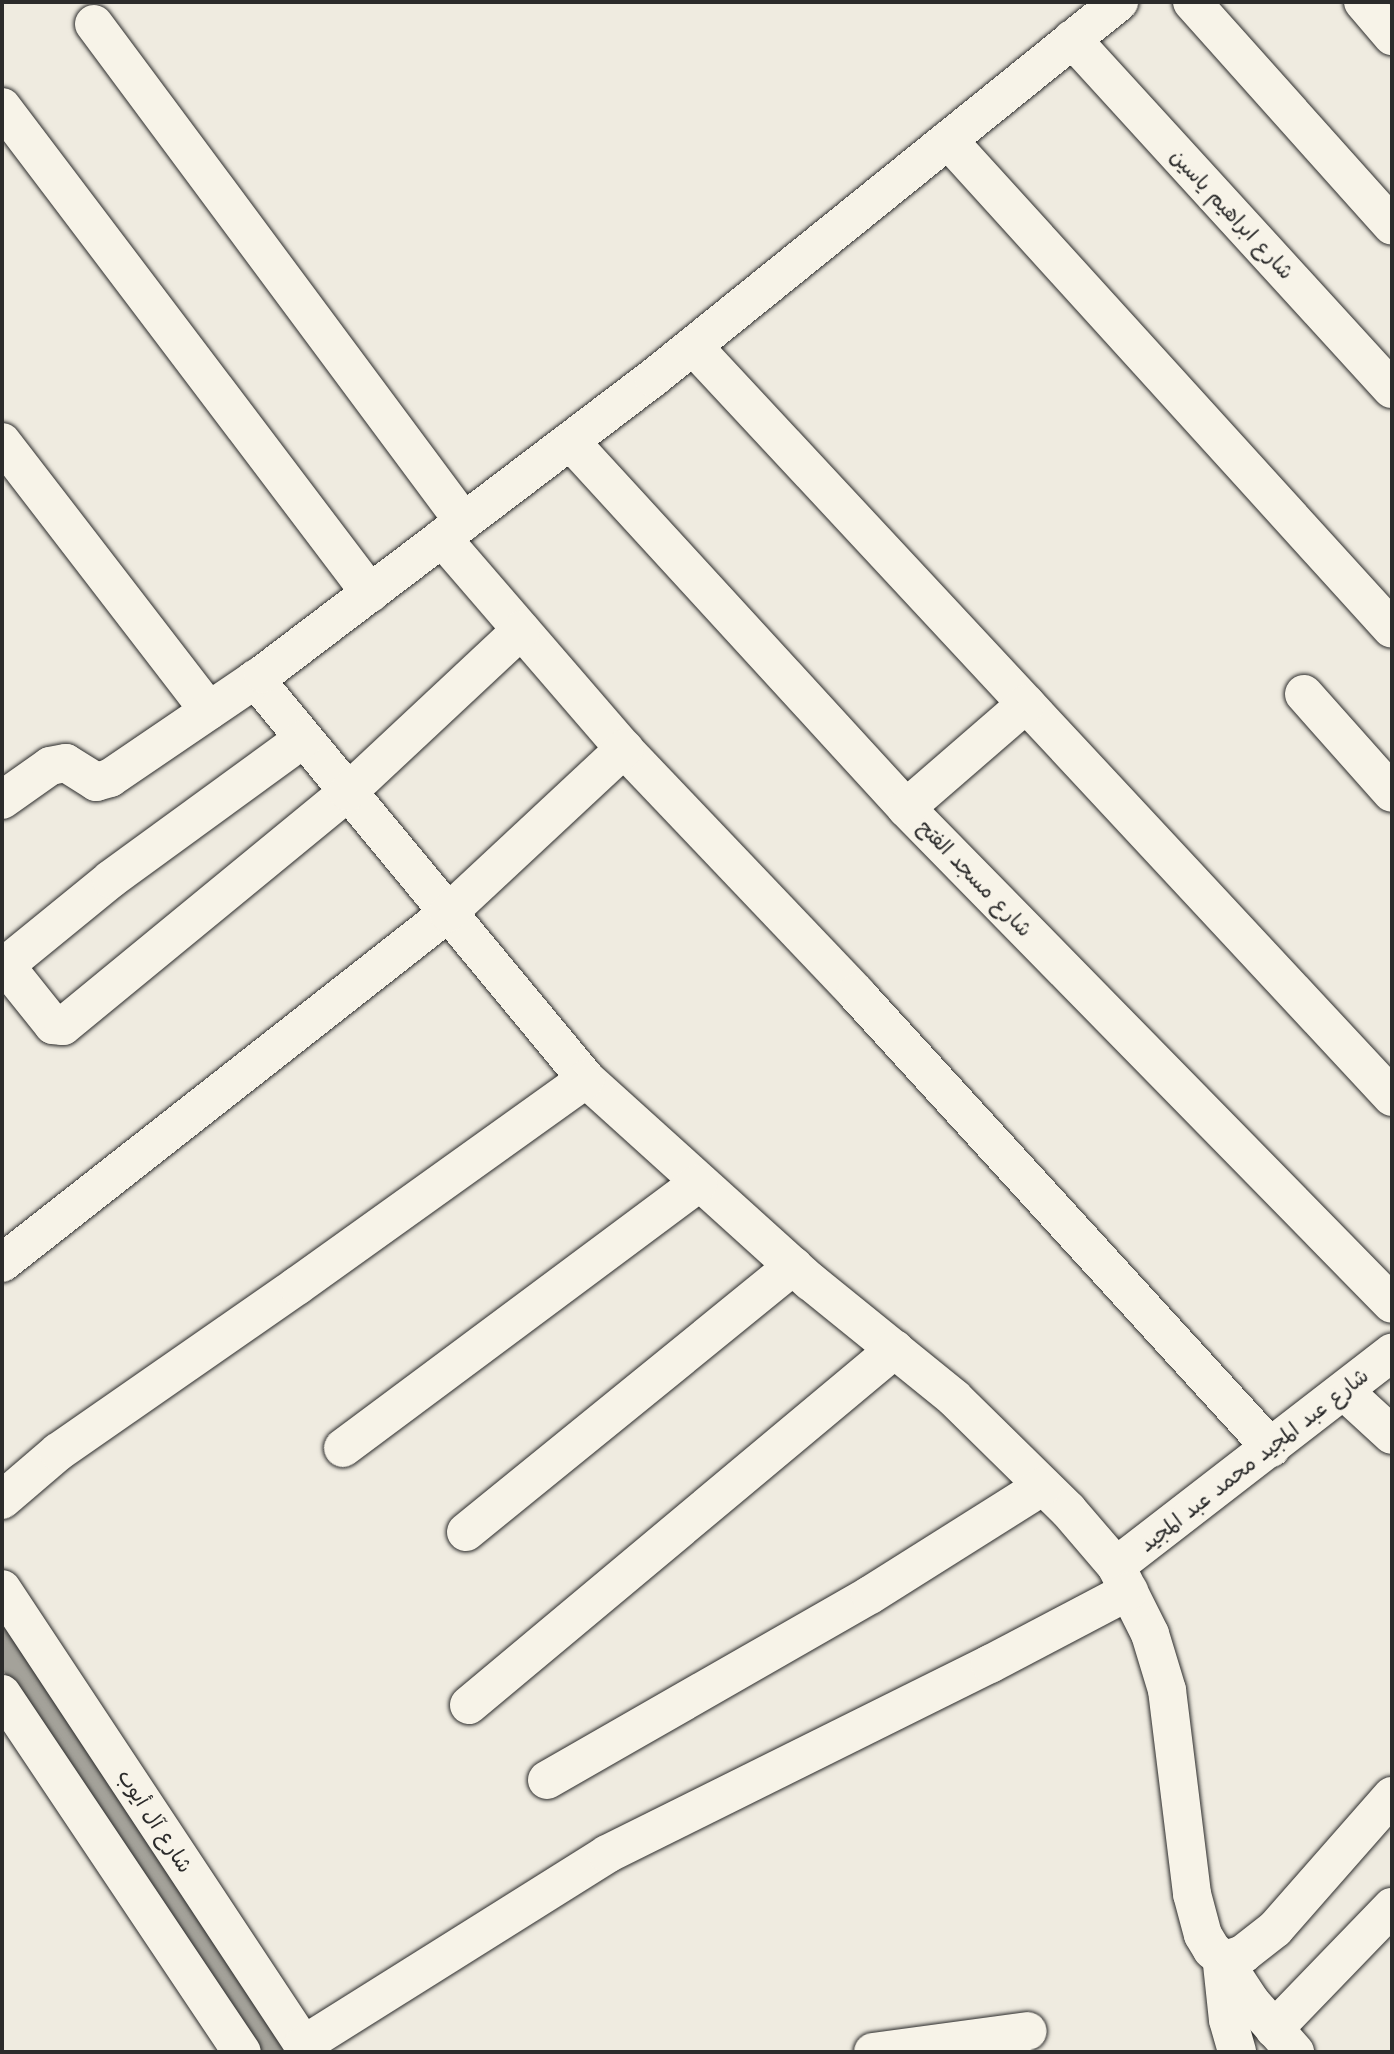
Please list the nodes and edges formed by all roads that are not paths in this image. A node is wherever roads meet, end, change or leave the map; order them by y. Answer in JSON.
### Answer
{"nodes":[{"id":1,"x":1119,"y":2,"type":"edge"},
{"id":2,"x":1192,"y":2,"type":"edge"},
{"id":3,"x":1363,"y":2,"type":"edge"},
{"id":4,"x":94,"y":24,"type":"dead end"},
{"id":5,"x":1392,"y":36,"type":"edge"},
{"id":6,"x":1072,"y":39,"type":"junction"},
{"id":7,"x":2,"y":107,"type":"edge"},
{"id":8,"x":948,"y":139,"type":"junction"},
{"id":9,"x":1392,"y":226,"type":"edge"},
{"id":10,"x":693,"y":346,"type":"junction"},
{"id":11,"x":1392,"y":389,"type":"edge"},
{"id":12,"x":570,"y":441,"type":"junction"},
{"id":13,"x":2,"y":442,"type":"edge"},
{"id":14,"x":453,"y":530,"type":"junction"},
{"id":15,"x":370,"y":593,"type":"junction"},
{"id":16,"x":1392,"y":629,"type":"edge"},
{"id":17,"x":521,"y":630,"type":"junction"},
{"id":18,"x":255,"y":680,"type":"junction"},
{"id":19,"x":1304,"y":694,"type":"dead end"},
{"id":20,"x":1027,"y":704,"type":"junction"},
{"id":21,"x":209,"y":711,"type":"junction"},
{"id":22,"x":303,"y":738,"type":"junction"},
{"id":23,"x":624,"y":749,"type":"junction"},
{"id":24,"x":348,"y":792,"type":"junction"},
{"id":25,"x":1392,"y":793,"type":"edge"},
{"id":26,"x":2,"y":800,"type":"edge"},
{"id":27,"x":906,"y":808,"type":"junction"},
{"id":28,"x":448,"y":913,"type":"junction"},
{"id":29,"x":3,"y":966,"type":"edge"},
{"id":30,"x":586,"y":1079,"type":"junction"},
{"id":31,"x":1392,"y":1097,"type":"edge"},
{"id":32,"x":698,"y":1183,"type":"junction"},
{"id":33,"x":2,"y":1263,"type":"edge"},
{"id":34,"x":793,"y":1266,"type":"junction"},
{"id":35,"x":1392,"y":1304,"type":"edge"},
{"id":36,"x":895,"y":1349,"type":"junction"},
{"id":37,"x":1392,"y":1353,"type":"edge"},
{"id":38,"x":1344,"y":1391,"type":"junction"},
{"id":39,"x":1392,"y":1436,"type":"edge"},
{"id":40,"x":343,"y":1448,"type":"dead end"},
{"id":41,"x":1271,"y":1448,"type":"junction"},
{"id":42,"x":1043,"y":1486,"type":"junction"},
{"id":43,"x":2,"y":1500,"type":"edge"},
{"id":44,"x":466,"y":1532,"type":"dead end"},
{"id":45,"x":1122,"y":1578,"type":"junction"},
{"id":46,"x":2,"y":1589,"type":"edge"},
{"id":47,"x":2,"y":1694,"type":"edge"},
{"id":48,"x":469,"y":1705,"type":"dead end"},
{"id":49,"x":547,"y":1780,"type":"dead end"},
{"id":50,"x":1392,"y":1796,"type":"edge"},
{"id":51,"x":1392,"y":1908,"type":"edge"},
{"id":52,"x":1222,"y":1958,"type":"junction"},
{"id":53,"x":1028,"y":2031,"type":"dead end"},
{"id":54,"x":1285,"y":2041,"type":"edge"},
{"id":55,"x":306,"y":2049,"type":"edge"},
{"id":56,"x":242,"y":2052,"type":"edge"},
{"id":57,"x":873,"y":2052,"type":"edge"},
{"id":58,"x":1237,"y":2052,"type":"edge"}],
"edges":[{"from":1,"to":6,"type":"street"},
{"from":2,"to":9,"type":"street"},
{"from":3,"to":5,"type":"street"},
{"from":4,"to":14,"type":"street"},
{"from":6,"to":8,"type":"street"},
{"from":6,"to":11,"type":"street","name":"شارع ابراهيم ياسين"},
{"from":7,"to":15,"type":"street"},
{"from":8,"to":10,"type":"street"},
{"from":8,"to":16,"type":"street"},
{"from":10,"to":12,"type":"street"},
{"from":10,"to":20,"type":"street"},
{"from":12,"to":14,"type":"street"},
{"from":12,"to":27,"type":"street","name":"شارع مسجد الفتح"},
{"from":13,"to":21,"type":"street"},
{"from":14,"to":15,"type":"street"},
{"from":14,"to":17,"type":"street"},
{"from":15,"to":18,"type":"street"},
{"from":17,"to":23,"type":"street"},
{"from":17,"to":24,"type":"street"},
{"from":18,"to":21,"type":"street"},
{"from":18,"to":22,"type":"street"},
{"from":19,"to":25,"type":"street"},
{"from":20,"to":27,"type":"street"},
{"from":20,"to":31,"type":"street"},
{"from":21,"to":26,"type":"street"},
{"from":22,"to":24,"type":"street"},
{"from":22,"to":29,"type":"street"},
{"from":23,"to":28,"type":"street"},
{"from":23,"to":41,"type":"street"},
{"from":24,"to":28,"type":"street"},
{"from":24,"to":29,"type":"street"},
{"from":27,"to":35,"type":"street","name":"شارع مسجد الفتح"},
{"from":28,"to":30,"type":"street"},
{"from":28,"to":33,"type":"street"},
{"from":30,"to":32,"type":"street"},
{"from":30,"to":43,"type":"street"},
{"from":32,"to":34,"type":"street"},
{"from":32,"to":40,"type":"street"},
{"from":34,"to":36,"type":"street"},
{"from":34,"to":44,"type":"street"},
{"from":36,"to":42,"type":"street"},
{"from":36,"to":48,"type":"street"},
{"from":37,"to":38,"type":"street","name":"شارع عبد المجيد محمد عبد المجيد"},
{"from":38,"to":39,"type":"street"},
{"from":38,"to":41,"type":"street","name":"شارع عبد المجيد محمد عبد المجيد"},
{"from":41,"to":45,"type":"street","name":"شارع عبد المجيد محمد عبد المجيد"},
{"from":42,"to":45,"type":"street"},
{"from":42,"to":49,"type":"street"},
{"from":45,"to":52,"type":"street"},
{"from":45,"to":55,"type":"street","name":"شارع عبد المجيد محمد عبد المجيد"},
{"from":46,"to":55,"type":"street","name":"شارع آل أيوب"},
{"from":47,"to":56,"type":"street"},
{"from":50,"to":52,"type":"street"},
{"from":51,"to":54,"type":"street"},
{"from":52,"to":54,"type":"street"},
{"from":52,"to":58,"type":"street"},
{"from":53,"to":57,"type":"street"}]}
